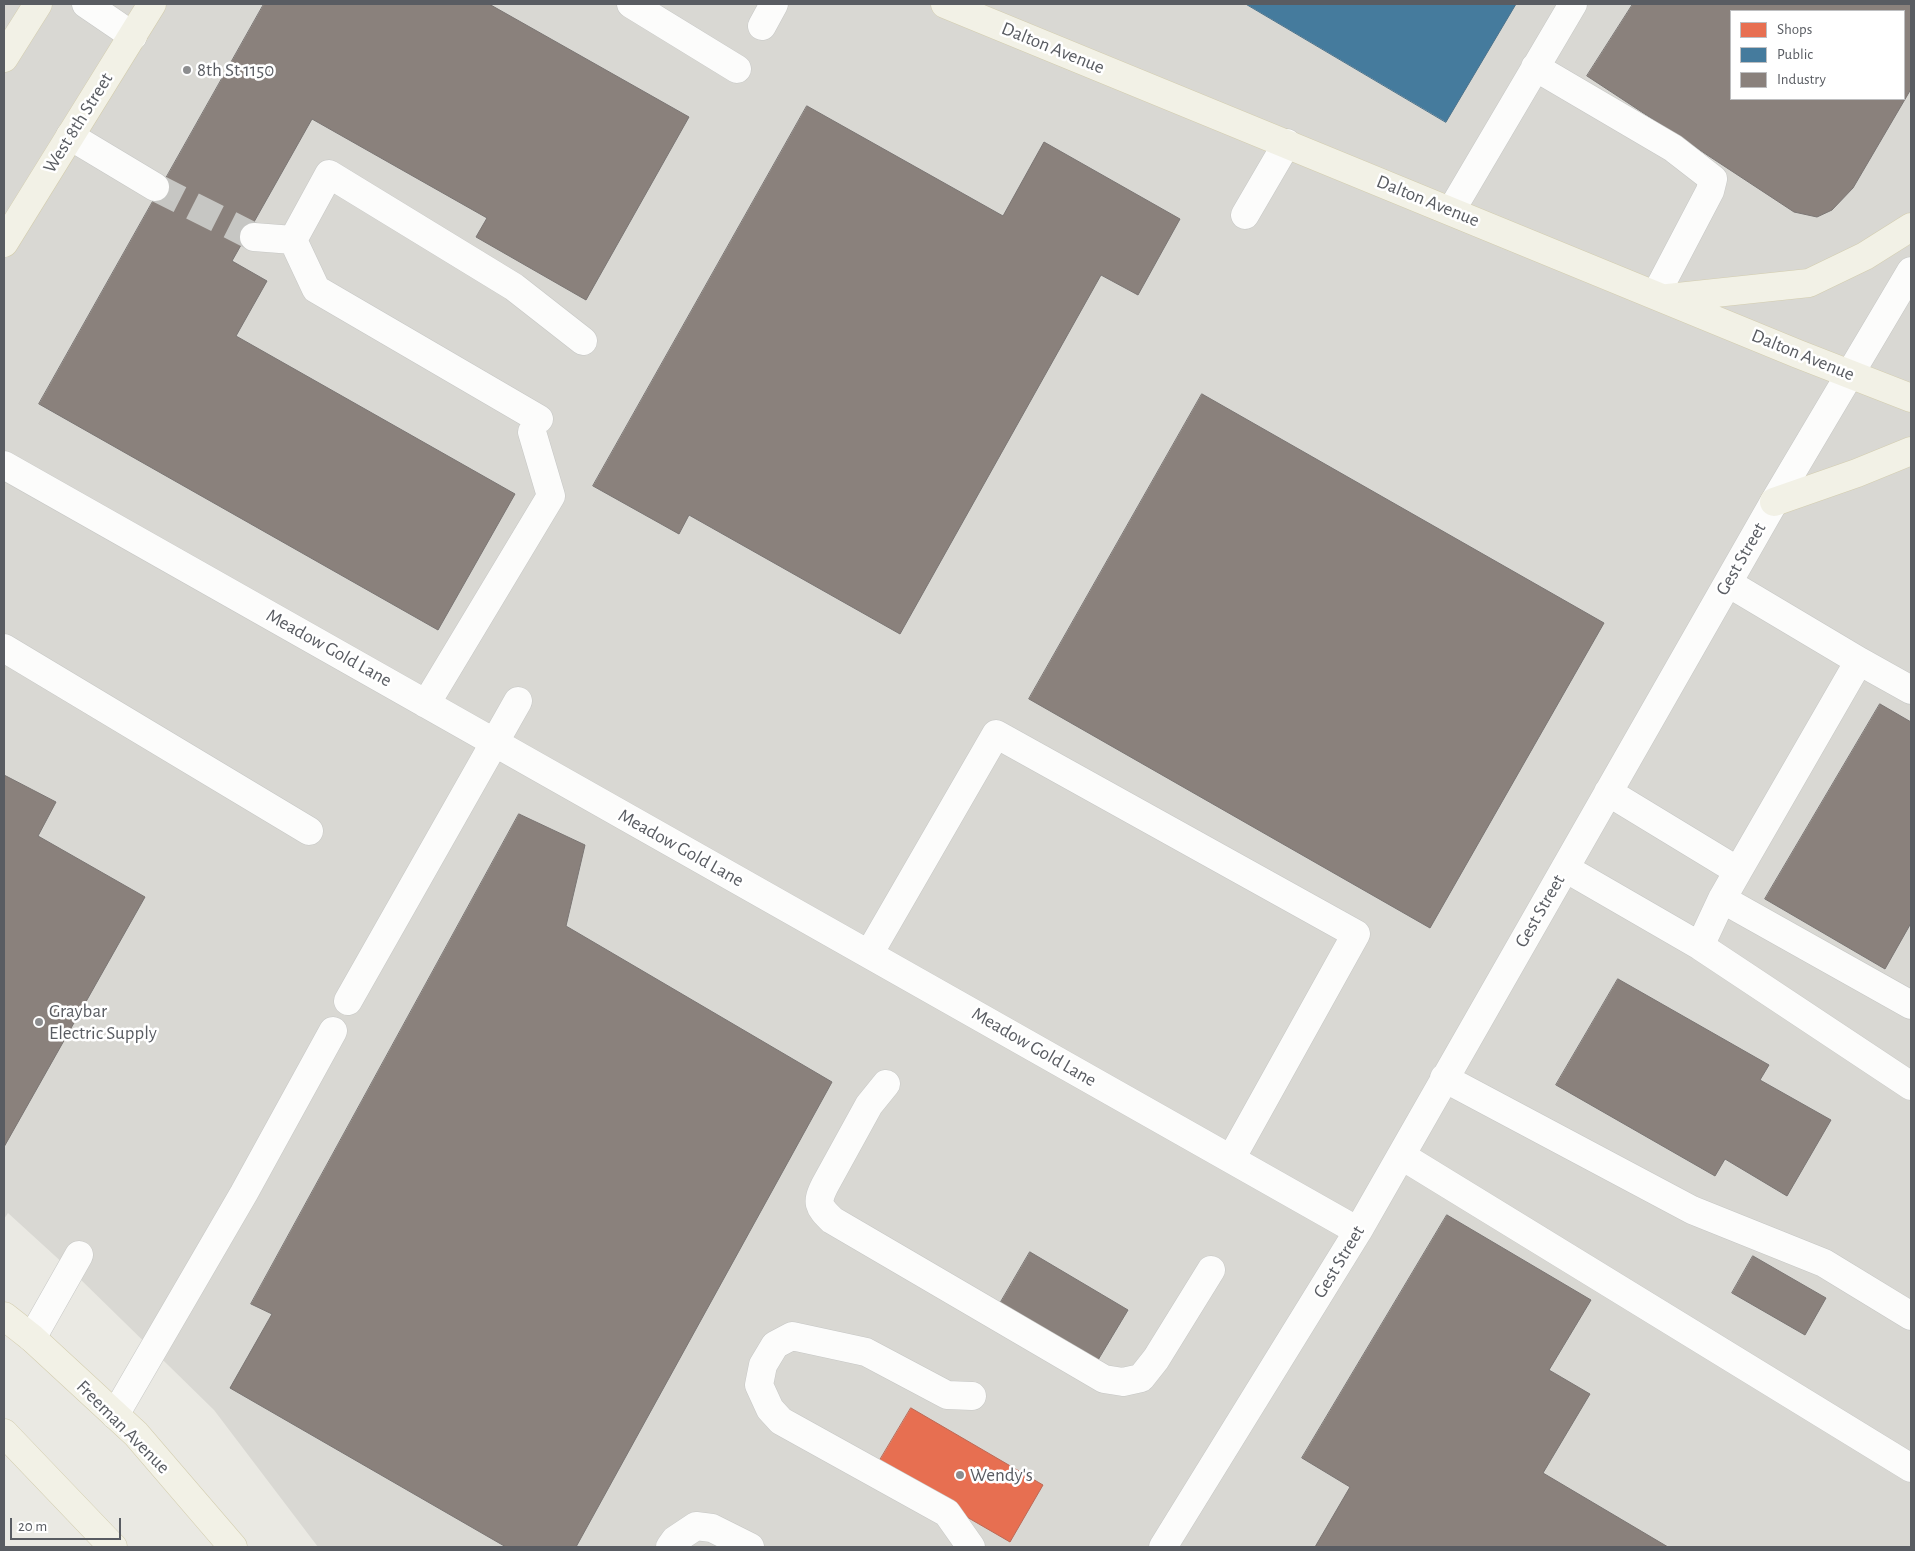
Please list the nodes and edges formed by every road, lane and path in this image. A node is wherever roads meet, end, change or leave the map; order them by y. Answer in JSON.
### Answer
{"nodes":[{"id":1,"x":38,"y":4,"type":"edge"},
{"id":2,"x":86,"y":4,"type":"edge"},
{"id":3,"x":152,"y":4,"type":"edge"},
{"id":4,"x":631,"y":4,"type":"edge"},
{"id":5,"x":945,"y":4,"type":"edge"},
{"id":6,"x":1573,"y":4,"type":"edge"},
{"id":7,"x":133,"y":36,"type":"junction"},
{"id":8,"x":4,"y":58,"type":"edge"},
{"id":9,"x":1535,"y":68,"type":"junction"},
{"id":10,"x":737,"y":69,"type":"dead end"},
{"id":11,"x":70,"y":136,"type":"junction"},
{"id":12,"x":1287,"y":144,"type":"junction"},
{"id":13,"x":155,"y":187,"type":"tunnel mouth"},
{"id":14,"x":1451,"y":211,"type":"junction"},
{"id":15,"x":1245,"y":215,"type":"dead end"},
{"id":16,"x":1911,"y":227,"type":"edge"},
{"id":17,"x":254,"y":237,"type":"tunnel mouth"},
{"id":18,"x":293,"y":240,"type":"junction"},
{"id":19,"x":4,"y":242,"type":"edge"},
{"id":20,"x":1911,"y":271,"type":"edge"},
{"id":21,"x":1660,"y":296,"type":"junction"},
{"id":22,"x":584,"y":341,"type":"dead end"},
{"id":23,"x":1850,"y":375,"type":"junction"},
{"id":24,"x":1911,"y":398,"type":"edge"},
{"id":25,"x":1911,"y":451,"type":"edge"},
{"id":26,"x":4,"y":465,"type":"edge"},
{"id":27,"x":1774,"y":502,"type":"junction"},
{"id":28,"x":1728,"y":583,"type":"junction"},
{"id":29,"x":4,"y":648,"type":"edge"},
{"id":30,"x":1859,"y":661,"type":"junction"},
{"id":31,"x":1908,"y":680,"type":"edge"},
{"id":32,"x":518,"y":701,"type":"dead end"},
{"id":33,"x":426,"y":704,"type":"junction"},
{"id":34,"x":495,"y":742,"type":"junction"},
{"id":35,"x":1608,"y":792,"type":"junction"},
{"id":36,"x":310,"y":831,"type":"dead end"},
{"id":37,"x":1566,"y":868,"type":"junction"},
{"id":38,"x":1738,"y":871,"type":"junction"},
{"id":39,"x":1722,"y":899,"type":"junction"},
{"id":40,"x":1700,"y":946,"type":"junction"},
{"id":41,"x":869,"y":954,"type":"junction"},
{"id":42,"x":348,"y":1001,"type":"dead end"},
{"id":43,"x":1911,"y":1005,"type":"edge"},
{"id":44,"x":333,"y":1031,"type":"dead end"},
{"id":45,"x":1444,"y":1078,"type":"junction"},
{"id":46,"x":886,"y":1084,"type":"dead end"},
{"id":47,"x":1911,"y":1086,"type":"edge"},
{"id":48,"x":1402,"y":1156,"type":"junction"},
{"id":49,"x":1231,"y":1159,"type":"junction"},
{"id":50,"x":1358,"y":1231,"type":"junction"},
{"id":51,"x":79,"y":1255,"type":"dead end"},
{"id":52,"x":1211,"y":1270,"type":"dead end"},
{"id":53,"x":4,"y":1316,"type":"edge"},
{"id":54,"x":1911,"y":1316,"type":"edge"},
{"id":55,"x":32,"y":1338,"type":"junction"},
{"id":56,"x":972,"y":1396,"type":"dead end"},
{"id":57,"x":115,"y":1415,"type":"junction"},
{"id":58,"x":4,"y":1433,"type":"edge"},
{"id":59,"x":1911,"y":1468,"type":"edge"},
{"id":60,"x":113,"y":1547,"type":"edge"},
{"id":61,"x":232,"y":1547,"type":"edge"},
{"id":62,"x":670,"y":1547,"type":"edge"},
{"id":63,"x":750,"y":1547,"type":"edge"},
{"id":64,"x":971,"y":1547,"type":"edge"},
{"id":65,"x":1163,"y":1547,"type":"edge"}],
"edges":[{"from":1,"to":8,"type":"main road"},
{"from":2,"to":7,"type":"street"},
{"from":3,"to":7,"type":"main road","name":"West 8th Street"},
{"from":4,"to":10,"type":"street"},
{"from":5,"to":12,"type":"main road","name":"Dalton Avenue"},
{"from":6,"to":9,"type":"street"},
{"from":7,"to":11,"type":"main road","name":"West 8th Street"},
{"from":9,"to":14,"type":"street"},
{"from":9,"to":21,"type":"street"},
{"from":11,"to":13,"type":"street"},
{"from":11,"to":19,"type":"main road","name":"West 8th Street"},
{"from":12,"to":14,"type":"main road","name":"Dalton Avenue"},
{"from":12,"to":15,"type":"street"},
{"from":14,"to":21,"type":"main road","name":"Dalton Avenue"},
{"from":16,"to":21,"type":"main road"},
{"from":17,"to":18,"type":"street"},
{"from":18,"to":22,"type":"street"},
{"from":18,"to":33,"type":"street"},
{"from":20,"to":23,"type":"street","name":"Gest Street"},
{"from":21,"to":23,"type":"main road","name":"Dalton Avenue"},
{"from":23,"to":24,"type":"main road","name":"Dalton Avenue"},
{"from":23,"to":27,"type":"street","name":"Gest Street"},
{"from":25,"to":27,"type":"main road"},
{"from":26,"to":33,"type":"street","name":"Meadow Gold Lane"},
{"from":27,"to":28,"type":"street","name":"Gest Street"},
{"from":28,"to":30,"type":"street"},
{"from":28,"to":35,"type":"street","name":"Gest Street"},
{"from":29,"to":36,"type":"street"},
{"from":30,"to":31,"type":"street"},
{"from":30,"to":38,"type":"street"},
{"from":32,"to":34,"type":"street"},
{"from":33,"to":34,"type":"street","name":"Meadow Gold Lane"},
{"from":34,"to":41,"type":"street","name":"Meadow Gold Lane"},
{"from":34,"to":42,"type":"street"},
{"from":35,"to":37,"type":"street","name":"Gest Street"},
{"from":35,"to":38,"type":"street"},
{"from":37,"to":40,"type":"street"},
{"from":37,"to":45,"type":"street","name":"Gest Street"},
{"from":38,"to":39,"type":"street"},
{"from":39,"to":40,"type":"street"},
{"from":39,"to":43,"type":"street"},
{"from":40,"to":47,"type":"street"},
{"from":41,"to":49,"type":"street","name":"Meadow Gold Lane"},
{"from":41,"to":49,"type":"street"},
{"from":44,"to":57,"type":"street"},
{"from":45,"to":48,"type":"street","name":"Gest Street"},
{"from":45,"to":54,"type":"street"},
{"from":46,"to":52,"type":"street"},
{"from":48,"to":50,"type":"street","name":"Gest Street"},
{"from":48,"to":59,"type":"street"},
{"from":49,"to":50,"type":"street","name":"Meadow Gold Lane"},
{"from":50,"to":65,"type":"street","name":"Gest Street"},
{"from":51,"to":55,"type":"street"},
{"from":53,"to":55,"type":"main road","name":"Freeman Avenue"},
{"from":55,"to":57,"type":"main road","name":"Freeman Avenue"},
{"from":56,"to":64,"type":"street"},
{"from":57,"to":61,"type":"main road","name":"Freeman Avenue"},
{"from":58,"to":60,"type":"main road"},
{"from":62,"to":63,"type":"street"}]}
